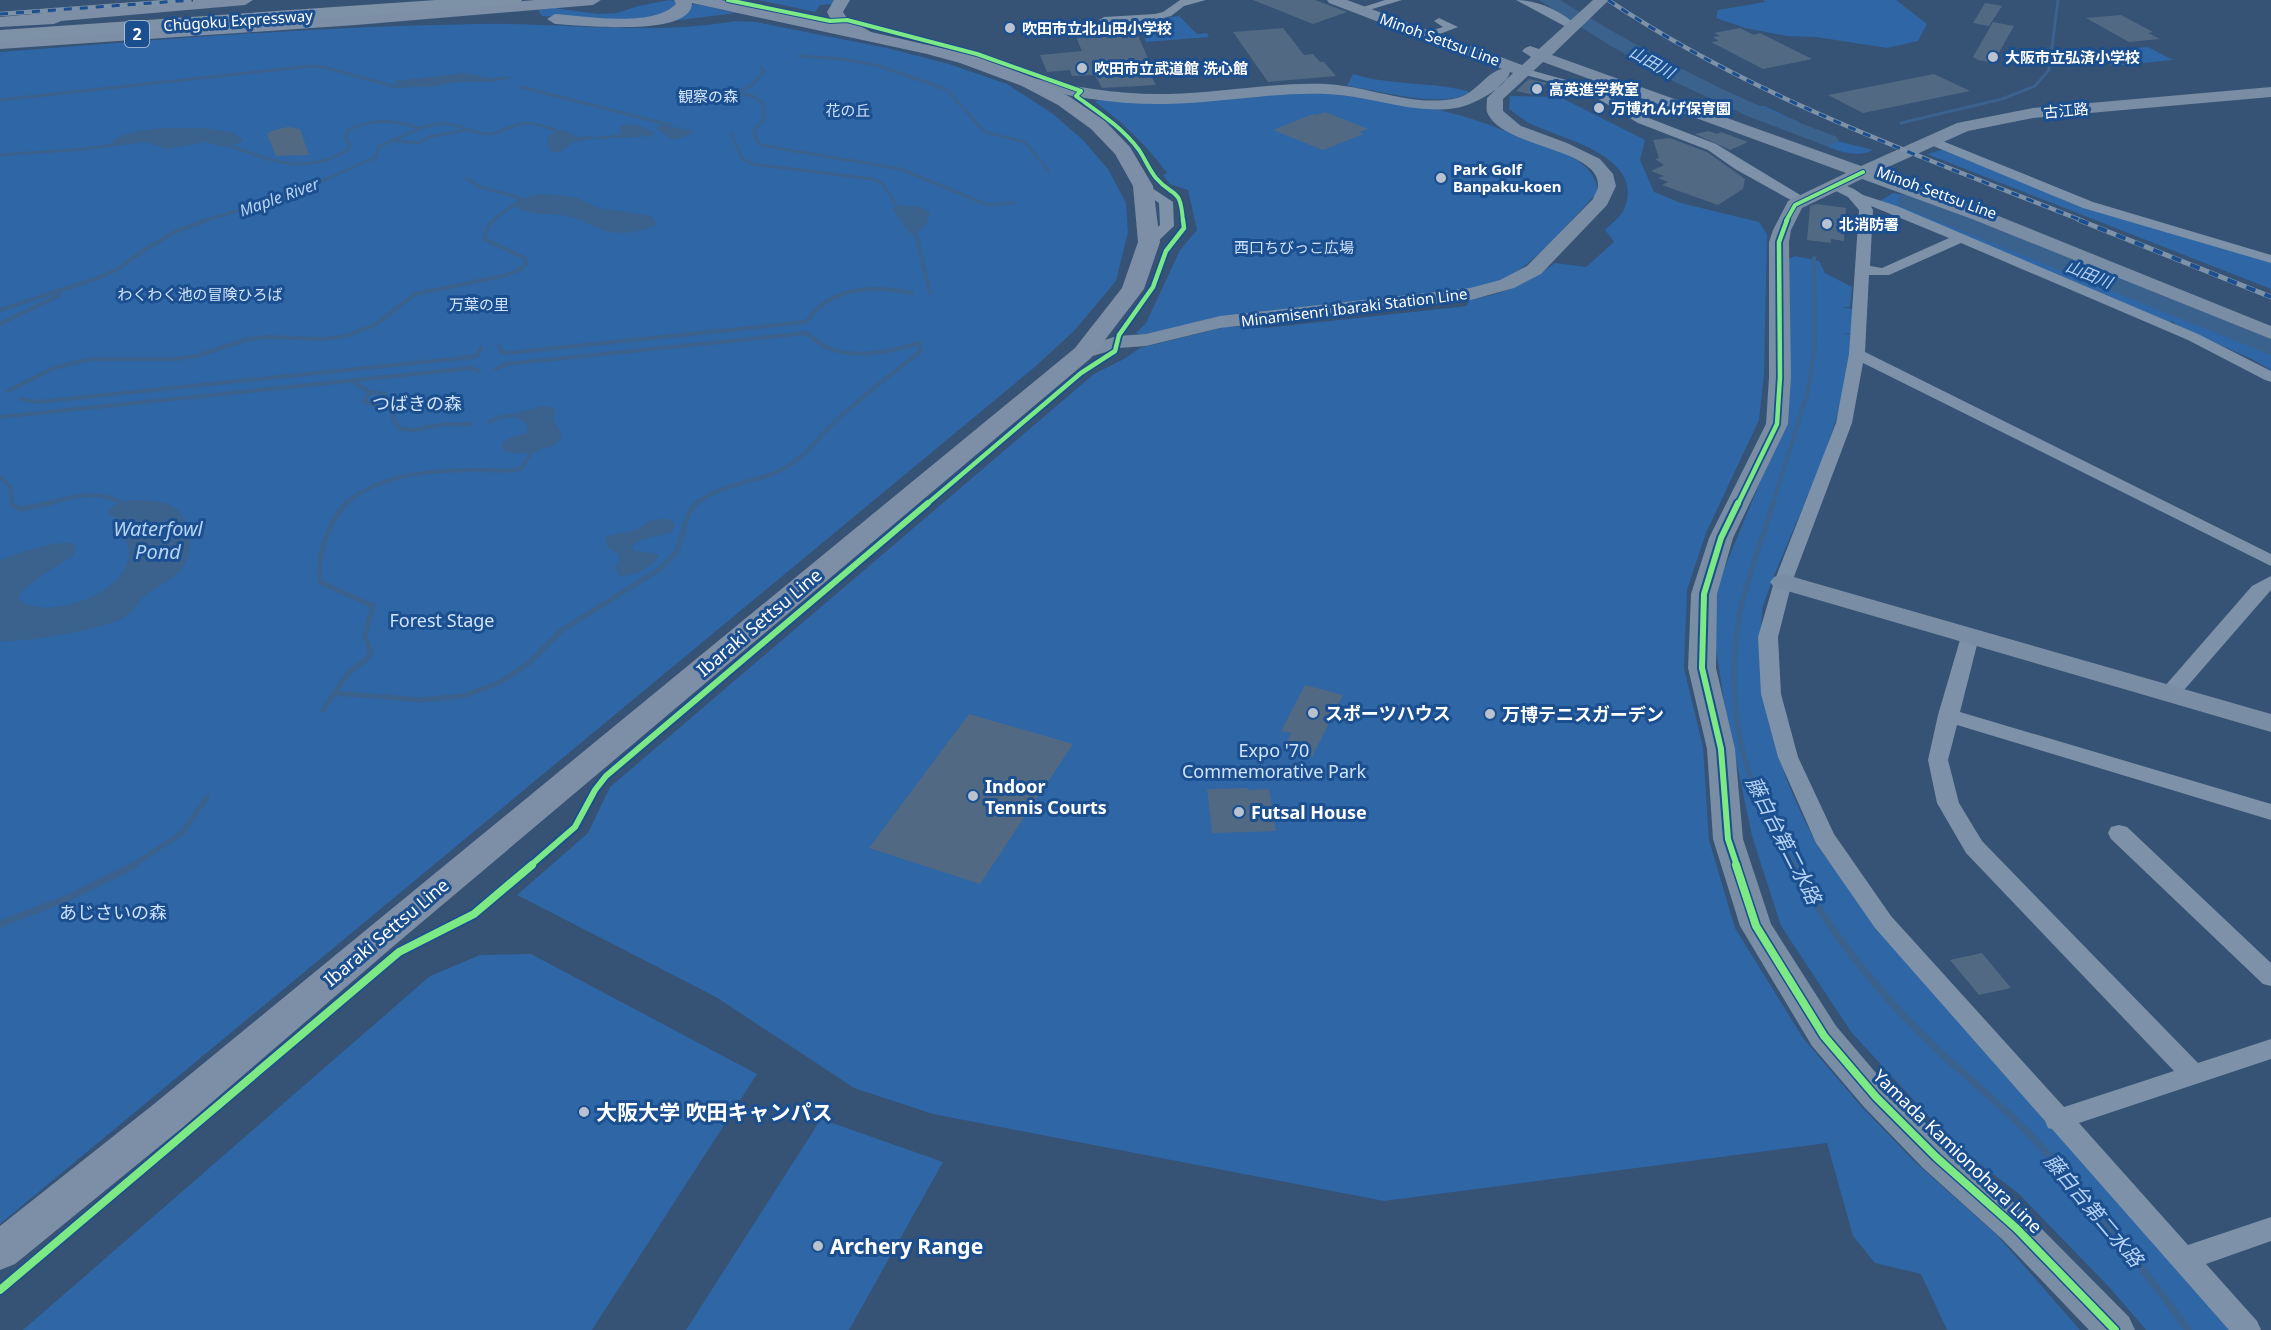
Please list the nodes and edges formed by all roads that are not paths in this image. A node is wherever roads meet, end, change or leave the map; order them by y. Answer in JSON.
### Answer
{"nodes":[{"id":1,"x":245,"y":0,"type":"edge"},
{"id":2,"x":356,"y":0,"type":"edge"},
{"id":3,"x":441,"y":0,"type":"edge"},
{"id":4,"x":513,"y":0,"type":"edge"},
{"id":5,"x":593,"y":0,"type":"edge"},
{"id":6,"x":682,"y":0,"type":"edge"},
{"id":7,"x":698,"y":0,"type":"edge"},
{"id":8,"x":712,"y":0,"type":"edge"},
{"id":9,"x":842,"y":0,"type":"edge"},
{"id":10,"x":1162,"y":0,"type":"edge"},
{"id":11,"x":1201,"y":0,"type":"edge"},
{"id":12,"x":1334,"y":0,"type":"edge"},
{"id":13,"x":1397,"y":0,"type":"edge"},
{"id":14,"x":1521,"y":0,"type":"edge"},
{"id":15,"x":1587,"y":0,"type":"edge"},
{"id":16,"x":1602,"y":0,"type":"edge"},
{"id":17,"x":1381,"y":2,"type":"edge"},
{"id":18,"x":1174,"y":8,"type":"junction"},
{"id":19,"x":1359,"y":10,"type":"junction"},
{"id":20,"x":1104,"y":20,"type":"dead end"},
{"id":21,"x":1572,"y":20,"type":"junction"},
{"id":22,"x":1439,"y":21,"type":"dead end"},
{"id":23,"x":816,"y":24,"type":"junction"},
{"id":24,"x":273,"y":25,"type":"junction"},
{"id":25,"x":2,"y":31,"type":"edge"},
{"id":26,"x":1428,"y":35,"type":"junction"},
{"id":27,"x":870,"y":36,"type":"junction"},
{"id":28,"x":1537,"y":53,"type":"junction"},
{"id":29,"x":1517,"y":68,"type":"junction"},
{"id":30,"x":1028,"y":82,"type":"junction"},
{"id":31,"x":2271,"y":92,"type":"edge"},
{"id":32,"x":1930,"y":140,"type":"junction"},
{"id":33,"x":1865,"y":180,"type":"junction"},
{"id":34,"x":1803,"y":201,"type":"junction"},
{"id":35,"x":1961,"y":238,"type":"junction"},
{"id":36,"x":2271,"y":259,"type":"edge"},
{"id":37,"x":1862,"y":270,"type":"junction"},
{"id":38,"x":2271,"y":324,"type":"edge"},
{"id":39,"x":2271,"y":333,"type":"edge"},
{"id":40,"x":1083,"y":353,"type":"junction"},
{"id":41,"x":1857,"y":354,"type":"junction"},
{"id":42,"x":2271,"y":377,"type":"edge"},
{"id":43,"x":2271,"y":561,"type":"edge"},
{"id":44,"x":1783,"y":582,"type":"junction"},
{"id":45,"x":2271,"y":582,"type":"edge"},
{"id":46,"x":1969,"y":637,"type":"junction"},
{"id":47,"x":2171,"y":692,"type":"junction"},
{"id":48,"x":1948,"y":715,"type":"junction"},
{"id":49,"x":2271,"y":723,"type":"edge"},
{"id":50,"x":2271,"y":813,"type":"edge"},
{"id":51,"x":2119,"y":833,"type":"dead end"},
{"id":52,"x":2271,"y":977,"type":"edge"},
{"id":53,"x":2271,"y":1049,"type":"edge"},
{"id":54,"x":2193,"y":1074,"type":"junction"},
{"id":55,"x":2057,"y":1120,"type":"junction"},
{"id":56,"x":2271,"y":1229,"type":"edge"},
{"id":57,"x":0,"y":1251,"type":"edge"},
{"id":58,"x":2183,"y":1259,"type":"junction"},
{"id":59,"x":2115,"y":1330,"type":"edge"},
{"id":60,"x":2247,"y":1330,"type":"edge"}],
"edges":[{"from":1,"to":25,"type":"main road"},
{"from":2,"to":25,"type":"main road","number":"2"},
{"from":3,"to":25,"type":"highway","name":"Chūgoku Expressway"},
{"from":4,"to":25,"type":"highway","name":"Chūgoku Expressway"},
{"from":5,"to":24,"type":"main road","number":"2"},
{"from":6,"to":24,"type":"main road"},
{"from":7,"to":23,"type":"main road","name":"Ibaraki Settsu Line"},
{"from":8,"to":23,"type":"main road","name":"Ibaraki Settsu Line"},
{"from":9,"to":27,"type":"main road"},
{"from":10,"to":18,"type":"street"},
{"from":11,"to":18,"type":"street"},
{"from":12,"to":19,"type":"main road","name":"Minoh Settsu Line"},
{"from":13,"to":17,"type":"street"},
{"from":14,"to":21,"type":"street"},
{"from":15,"to":21,"type":"main road"},
{"from":16,"to":21,"type":"main road"},
{"from":17,"to":19,"type":"street"},
{"from":18,"to":20,"type":"street"},
{"from":19,"to":26,"type":"main road","name":"Minoh Settsu Line"},
{"from":21,"to":28,"type":"main road"},
{"from":22,"to":26,"type":"street"},
{"from":23,"to":27,"type":"main road","name":"Ibaraki Settsu Line"},
{"from":24,"to":25,"type":"main road","number":"2"},
{"from":26,"to":29,"type":"main road","name":"Minoh Settsu Line"},
{"from":27,"to":30,"type":"main road","name":"Ibaraki Settsu Line"},
{"from":28,"to":29,"type":"main road","name":"Minoh Settsu Line"},
{"from":28,"to":33,"type":"main road","name":"Minoh Settsu Line"},
{"from":29,"to":30,"type":"main road"},
{"from":29,"to":34,"type":"street"},
{"from":29,"to":40,"type":"main road","name":"Minamisenri Ibaraki Station Line"},
{"from":30,"to":40,"type":"main road","name":"Ibaraki Settsu Line"},
{"from":31,"to":32,"type":"main road","name":"古江路"},
{"from":32,"to":33,"type":"main road","name":"古江路"},
{"from":32,"to":36,"type":"street"},
{"from":33,"to":34,"type":"main road","name":"Yamada Kamionohara Line"},
{"from":33,"to":35,"type":"street"},
{"from":33,"to":37,"type":"street"},
{"from":33,"to":38,"type":"main road","name":"Minoh Settsu Line"},
{"from":33,"to":39,"type":"main road","name":"Minoh Settsu Line"},
{"from":34,"to":59,"type":"main road","name":"Yamada Kamionohara Line"},
{"from":35,"to":37,"type":"street"},
{"from":35,"to":42,"type":"street"},
{"from":37,"to":41,"type":"street"},
{"from":40,"to":57,"type":"main road","name":"Ibaraki Settsu Line"},
{"from":41,"to":43,"type":"street"},
{"from":41,"to":44,"type":"street"},
{"from":44,"to":46,"type":"main road"},
{"from":44,"to":55,"type":"street"},
{"from":45,"to":47,"type":"street"},
{"from":46,"to":47,"type":"main road"},
{"from":46,"to":48,"type":"street"},
{"from":47,"to":49,"type":"main road"},
{"from":48,"to":50,"type":"street"},
{"from":48,"to":54,"type":"street"},
{"from":51,"to":52,"type":"street"},
{"from":53,"to":54,"type":"street"},
{"from":54,"to":55,"type":"street"},
{"from":55,"to":58,"type":"street"},
{"from":56,"to":58,"type":"street"},
{"from":58,"to":60,"type":"street"}]}
